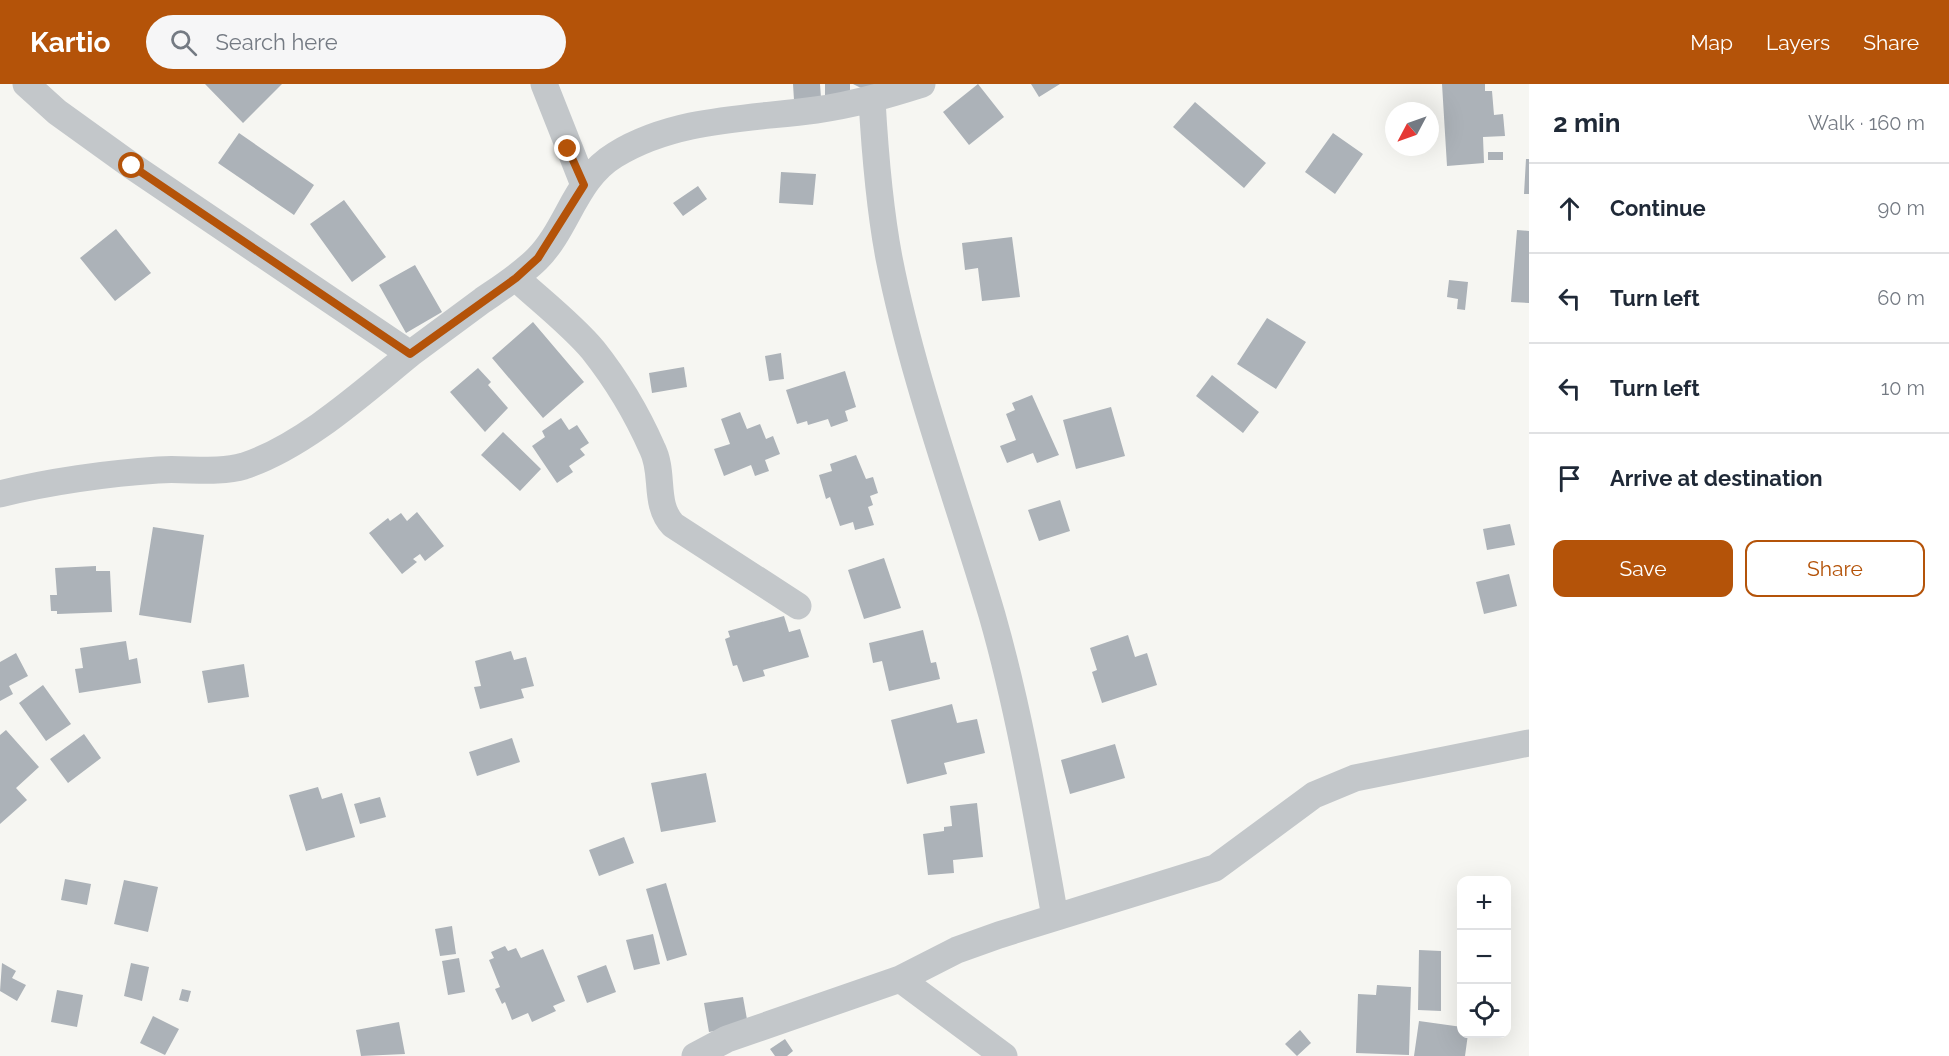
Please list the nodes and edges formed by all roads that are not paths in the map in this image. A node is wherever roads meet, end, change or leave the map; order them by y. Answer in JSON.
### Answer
{"nodes":[{"id":1,"x":26,"y":84,"type":"edge"},
{"id":2,"x":544,"y":84,"type":"edge"},
{"id":3,"x":922,"y":84,"type":"edge"},
{"id":4,"x":872,"y":100,"type":"junction"},
{"id":5,"x":584,"y":185,"type":"junction"},
{"id":6,"x":516,"y":278,"type":"junction"},
{"id":7,"x":410,"y":354,"type":"junction"},
{"id":8,"x":0,"y":494,"type":"edge"},
{"id":9,"x":798,"y":606,"type":"dead end"},
{"id":10,"x":1529,"y":743,"type":"edge"},
{"id":11,"x":1055,"y":917,"type":"junction"},
{"id":12,"x":900,"y":979,"type":"junction"},
{"id":13,"x":695,"y":1056,"type":"edge"},
{"id":14,"x":1004,"y":1056,"type":"edge"}],
"edges":[{"from":1,"to":7,"type":"street"},
{"from":2,"to":5,"type":"street"},
{"from":3,"to":4,"type":"street"},
{"from":4,"to":5,"type":"street"},
{"from":4,"to":11,"type":"street"},
{"from":5,"to":6,"type":"street"},
{"from":6,"to":7,"type":"street"},
{"from":6,"to":9,"type":"street"},
{"from":7,"to":8,"type":"street"},
{"from":10,"to":11,"type":"street"},
{"from":11,"to":12,"type":"street"},
{"from":12,"to":13,"type":"street"},
{"from":12,"to":14,"type":"street"}]}
